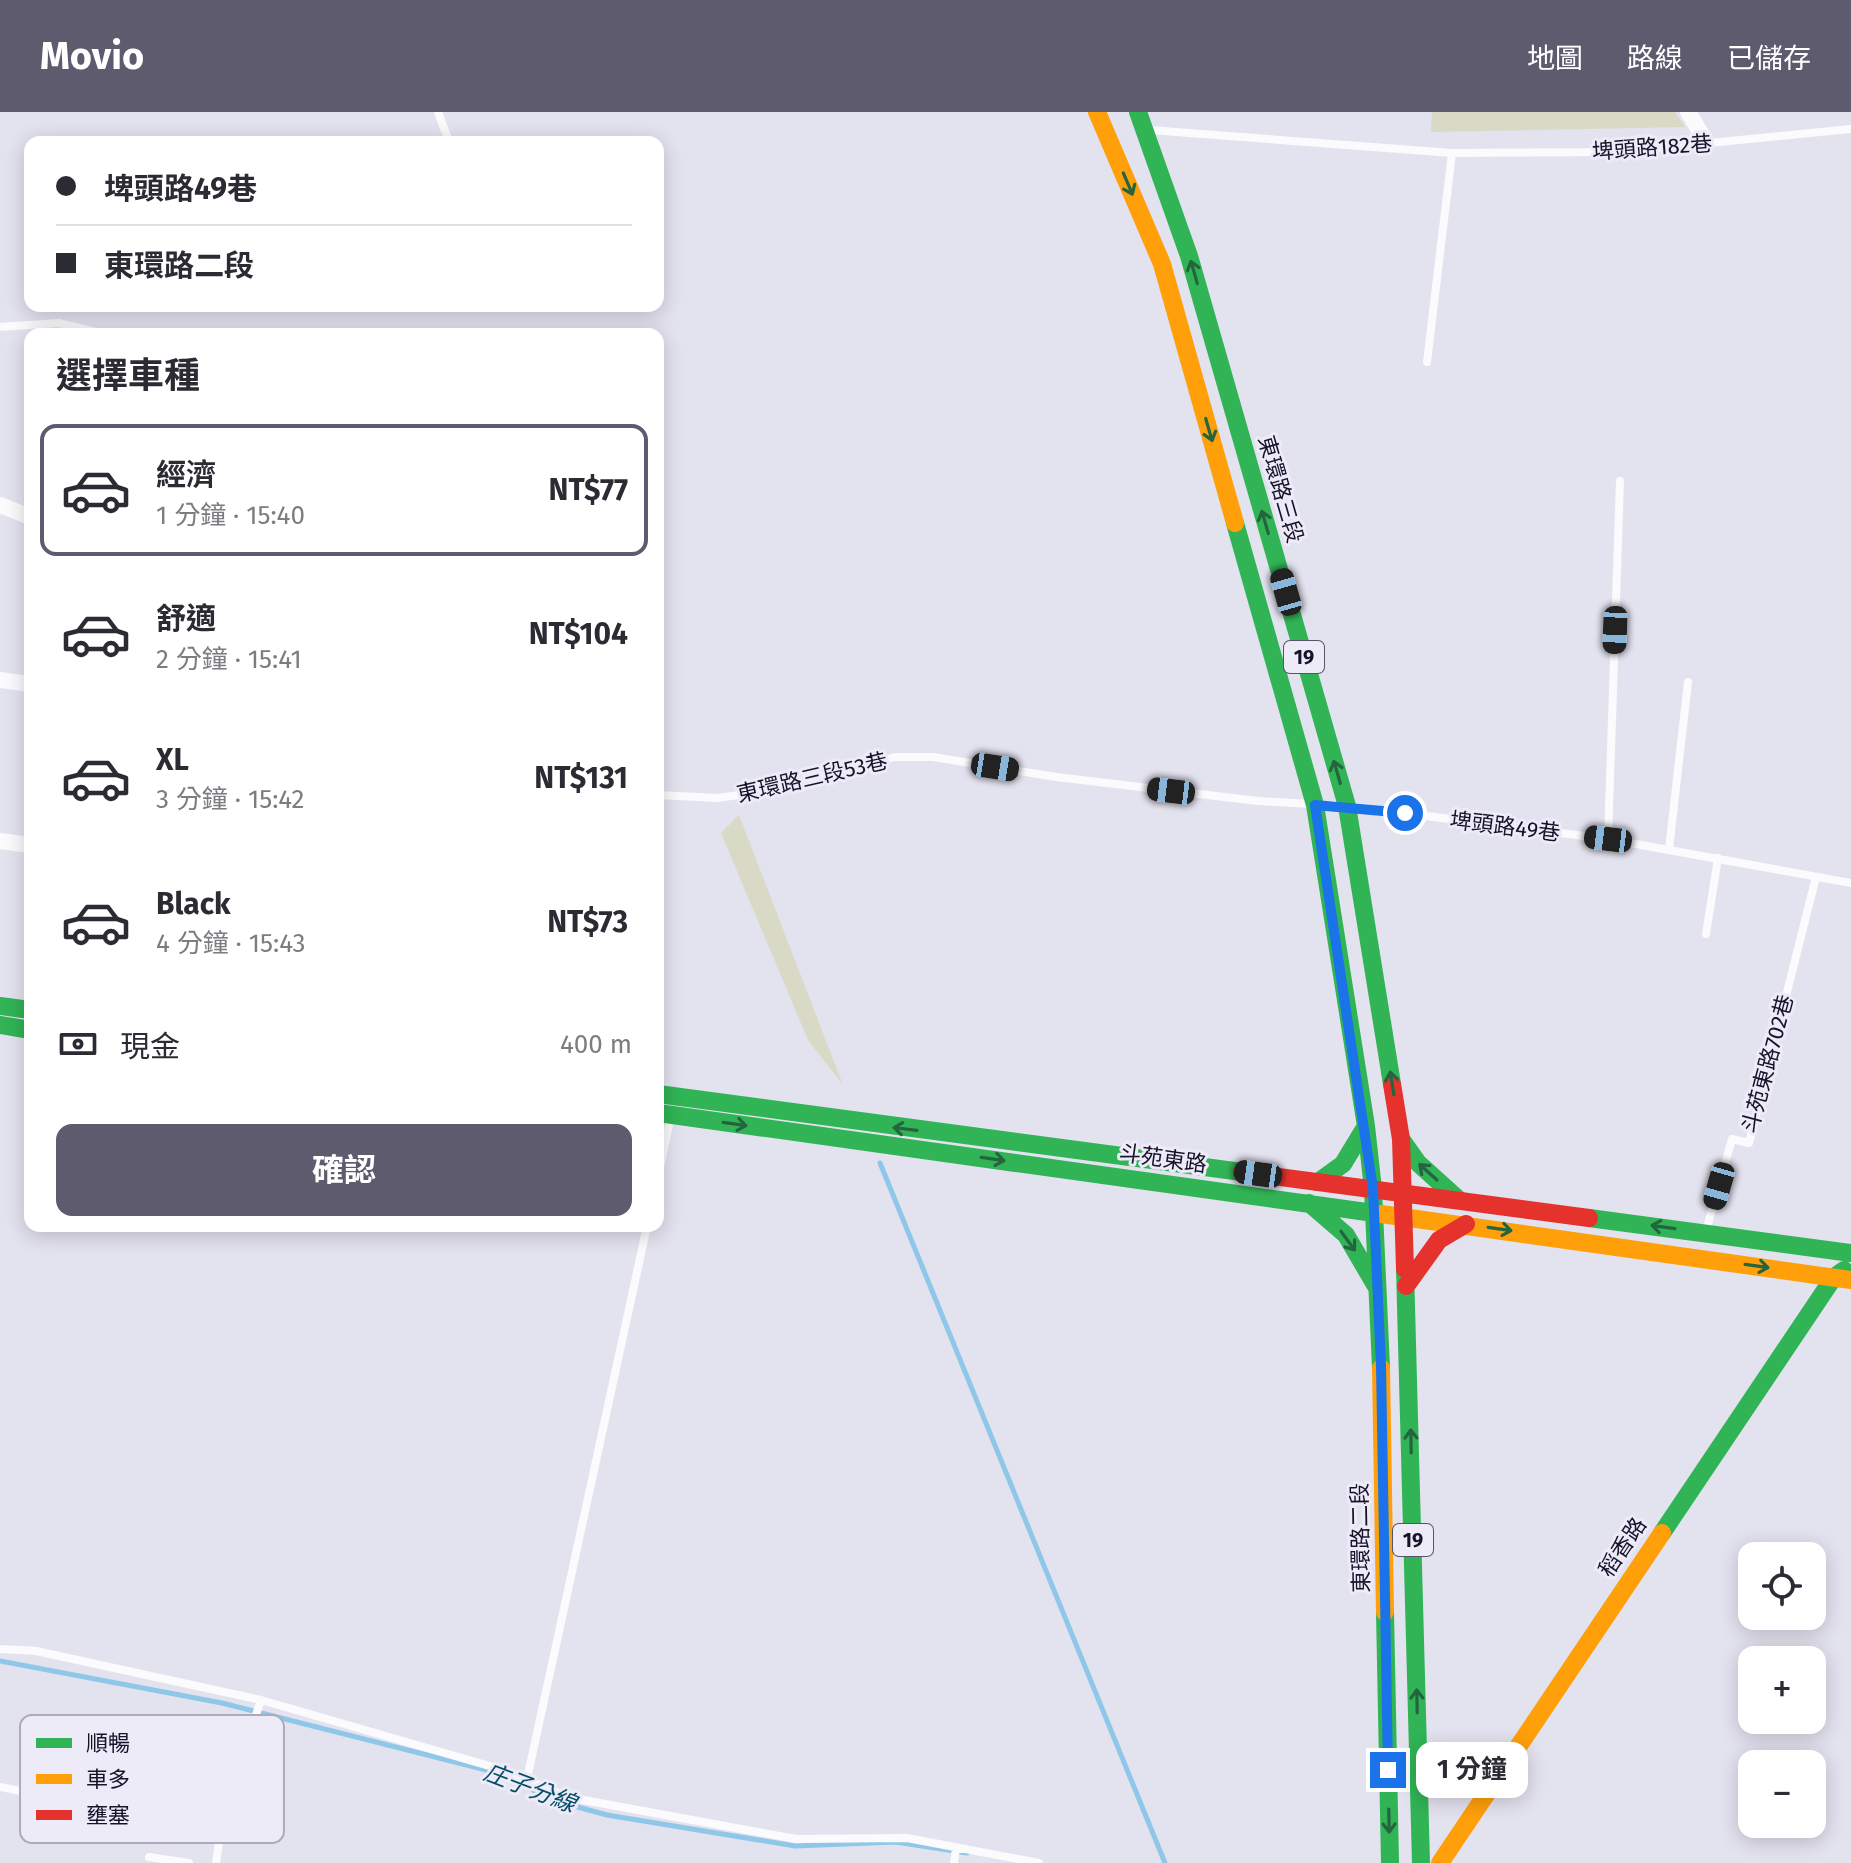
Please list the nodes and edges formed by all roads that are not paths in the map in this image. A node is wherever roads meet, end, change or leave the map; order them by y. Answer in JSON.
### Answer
{"nodes":[{"id":1,"x":438,"y":112,"type":"edge"},
{"id":2,"x":1097,"y":112,"type":"edge"},
{"id":3,"x":1138,"y":112,"type":"edge"},
{"id":4,"x":1688,"y":112,"type":"edge"},
{"id":5,"x":1146,"y":129,"type":"junction"},
{"id":6,"x":1851,"y":129,"type":"edge"},
{"id":7,"x":447,"y":136,"type":"edge"},
{"id":8,"x":1707,"y":143,"type":"junction"},
{"id":9,"x":1452,"y":153,"type":"junction"},
{"id":10,"x":0,"y":327,"type":"edge"},
{"id":11,"x":79,"y":328,"type":"edge"},
{"id":12,"x":1427,"y":362,"type":"dead end"},
{"id":13,"x":1620,"y":481,"type":"dead end"},
{"id":14,"x":0,"y":505,"type":"edge"},
{"id":15,"x":24,"y":515,"type":"edge"},
{"id":16,"x":0,"y":680,"type":"edge"},
{"id":17,"x":1688,"y":682,"type":"dead end"},
{"id":18,"x":24,"y":683,"type":"edge"},
{"id":19,"x":664,"y":795,"type":"edge"},
{"id":20,"x":1315,"y":805,"type":"junction"},
{"id":21,"x":1347,"y":806,"type":"junction"},
{"id":22,"x":1608,"y":839,"type":"junction"},
{"id":23,"x":0,"y":841,"type":"edge"},
{"id":24,"x":24,"y":844,"type":"edge"},
{"id":25,"x":1669,"y":849,"type":"junction"},
{"id":26,"x":1718,"y":858,"type":"junction"},
{"id":27,"x":1816,"y":877,"type":"junction"},
{"id":28,"x":1851,"y":883,"type":"edge"},
{"id":29,"x":1706,"y":934,"type":"dead end"},
{"id":30,"x":0,"y":1006,"type":"edge"},
{"id":31,"x":24,"y":1009,"type":"edge"},
{"id":32,"x":0,"y":1025,"type":"edge"},
{"id":33,"x":24,"y":1029,"type":"edge"},
{"id":34,"x":664,"y":1095,"type":"edge"},
{"id":35,"x":665,"y":1114,"type":"edge"},
{"id":36,"x":1366,"y":1126,"type":"junction"},
{"id":37,"x":1401,"y":1139,"type":"junction"},
{"id":38,"x":1318,"y":1182,"type":"junction"},
{"id":39,"x":1373,"y":1189,"type":"junction"},
{"id":40,"x":1403,"y":1193,"type":"junction"},
{"id":41,"x":1459,"y":1200,"type":"junction"},
{"id":42,"x":1308,"y":1203,"type":"junction"},
{"id":43,"x":1373,"y":1211,"type":"junction"},
{"id":44,"x":1403,"y":1216,"type":"junction"},
{"id":45,"x":1466,"y":1224,"type":"junction"},
{"id":46,"x":646,"y":1232,"type":"edge"},
{"id":47,"x":1705,"y":1233,"type":"junction"},
{"id":48,"x":1851,"y":1253,"type":"edge"},
{"id":49,"x":1851,"y":1264,"type":"edge"},
{"id":50,"x":1842,"y":1278,"type":"edge"},
{"id":51,"x":1406,"y":1286,"type":"junction"},
{"id":52,"x":1377,"y":1288,"type":"junction"},
{"id":53,"x":0,"y":1649,"type":"edge"},
{"id":54,"x":261,"y":1700,"type":"junction"},
{"id":55,"x":256,"y":1715,"type":"edge"},
{"id":56,"x":527,"y":1779,"type":"junction"},
{"id":57,"x":0,"y":1787,"type":"edge"},
{"id":58,"x":20,"y":1791,"type":"edge"},
{"id":59,"x":219,"y":1843,"type":"edge"},
{"id":60,"x":956,"y":1848,"type":"junction"},
{"id":61,"x":149,"y":1857,"type":"dead end"},
{"id":62,"x":189,"y":1863,"type":"edge"},
{"id":63,"x":216,"y":1863,"type":"edge"},
{"id":64,"x":954,"y":1863,"type":"edge"},
{"id":65,"x":1039,"y":1863,"type":"edge"},
{"id":66,"x":1390,"y":1863,"type":"edge"},
{"id":67,"x":1421,"y":1863,"type":"edge"},
{"id":68,"x":1440,"y":1863,"type":"edge"}],
"edges":[{"from":1,"to":7,"type":"lane"},
{"from":2,"to":20,"type":"main road","number":"19","one_way":true},
{"from":3,"to":5,"type":"main road","name":"東環路三段","number":"19"},
{"from":4,"to":8,"type":"street"},
{"from":5,"to":9,"type":"lane","name":"埤頭路182巷"},
{"from":21,"to":5,"type":"main road","name":"東環路三段","number":"19","one_way":true},
{"from":6,"to":8,"type":"lane","name":"埤頭路182巷"},
{"from":8,"to":9,"type":"lane","name":"埤頭路182巷"},
{"from":9,"to":12,"type":"lane"},
{"from":10,"to":11,"type":"lane"},
{"from":13,"to":22,"type":"lane"},
{"from":14,"to":15,"type":"street"},
{"from":16,"to":18,"type":"street"},
{"from":17,"to":25,"type":"lane"},
{"from":19,"to":20,"type":"lane","name":"東環路三段53巷"},
{"from":20,"to":21,"type":"lane","name":"東環路三段53巷"},
{"from":20,"to":36,"type":"main road","number":"19"},
{"from":21,"to":22,"type":"lane","name":"埤頭路49巷"},
{"from":37,"to":21,"type":"main road","name":"東環路三段","number":"19","one_way":true},
{"from":22,"to":25,"type":"lane","name":"埤頭路49巷"},
{"from":23,"to":24,"type":"street"},
{"from":25,"to":26,"type":"lane","name":"埤頭路49巷"},
{"from":26,"to":27,"type":"lane","name":"埤頭路49巷"},
{"from":26,"to":29,"type":"lane"},
{"from":27,"to":28,"type":"lane","name":"埤頭路49巷"},
{"from":27,"to":47,"type":"lane","name":"斗苑東路702巷"},
{"from":30,"to":31,"type":"main road"},
{"from":32,"to":33,"type":"main road"},
{"from":38,"to":34,"type":"main road","name":"斗苑東路","one_way":true},
{"from":35,"to":42,"type":"main road","name":"斗苑東路","one_way":true},
{"from":36,"to":38,"type":"main road"},
{"from":36,"to":39,"type":"main road","number":"19"},
{"from":37,"to":40,"type":"main road","name":"東環路三段","number":"19"},
{"from":41,"to":37,"type":"main road","one_way":true},
{"from":38,"to":39,"type":"main road","name":"斗苑東路"},
{"from":39,"to":40,"type":"main road","name":"斗苑東路"},
{"from":39,"to":43,"type":"main road","number":"19"},
{"from":40,"to":41,"type":"main road","name":"斗苑東路"},
{"from":40,"to":44,"type":"main road","name":"東環路三段","number":"19"},
{"from":47,"to":41,"type":"main road","name":"斗苑東路","one_way":true},
{"from":42,"to":43,"type":"main road","name":"斗苑東路"},
{"from":42,"to":52,"type":"main road","one_way":true},
{"from":43,"to":44,"type":"main road","name":"斗苑東路"},
{"from":43,"to":52,"type":"main road","name":"東環路二段","number":"19"},
{"from":44,"to":45,"type":"main road","name":"斗苑東路"},
{"from":44,"to":51,"type":"main road","number":"19"},
{"from":45,"to":50,"type":"main road","name":"斗苑東路","one_way":true},
{"from":45,"to":51,"type":"main road"},
{"from":46,"to":56,"type":"lane"},
{"from":47,"to":48,"type":"main road","name":"斗苑東路"},
{"from":49,"to":50,"type":"main road","name":"稻香路"},
{"from":50,"to":68,"type":"main road","name":"稻香路"},
{"from":67,"to":51,"type":"main road","number":"19","one_way":true},
{"from":52,"to":66,"type":"main road","name":"東環路二段","number":"19","one_way":true},
{"from":53,"to":54,"type":"lane"},
{"from":54,"to":55,"type":"lane"},
{"from":54,"to":56,"type":"lane"},
{"from":56,"to":60,"type":"lane"},
{"from":57,"to":58,"type":"lane"},
{"from":59,"to":63,"type":"lane"},
{"from":60,"to":64,"type":"lane"},
{"from":60,"to":65,"type":"lane"},
{"from":61,"to":62,"type":"lane"}]}
